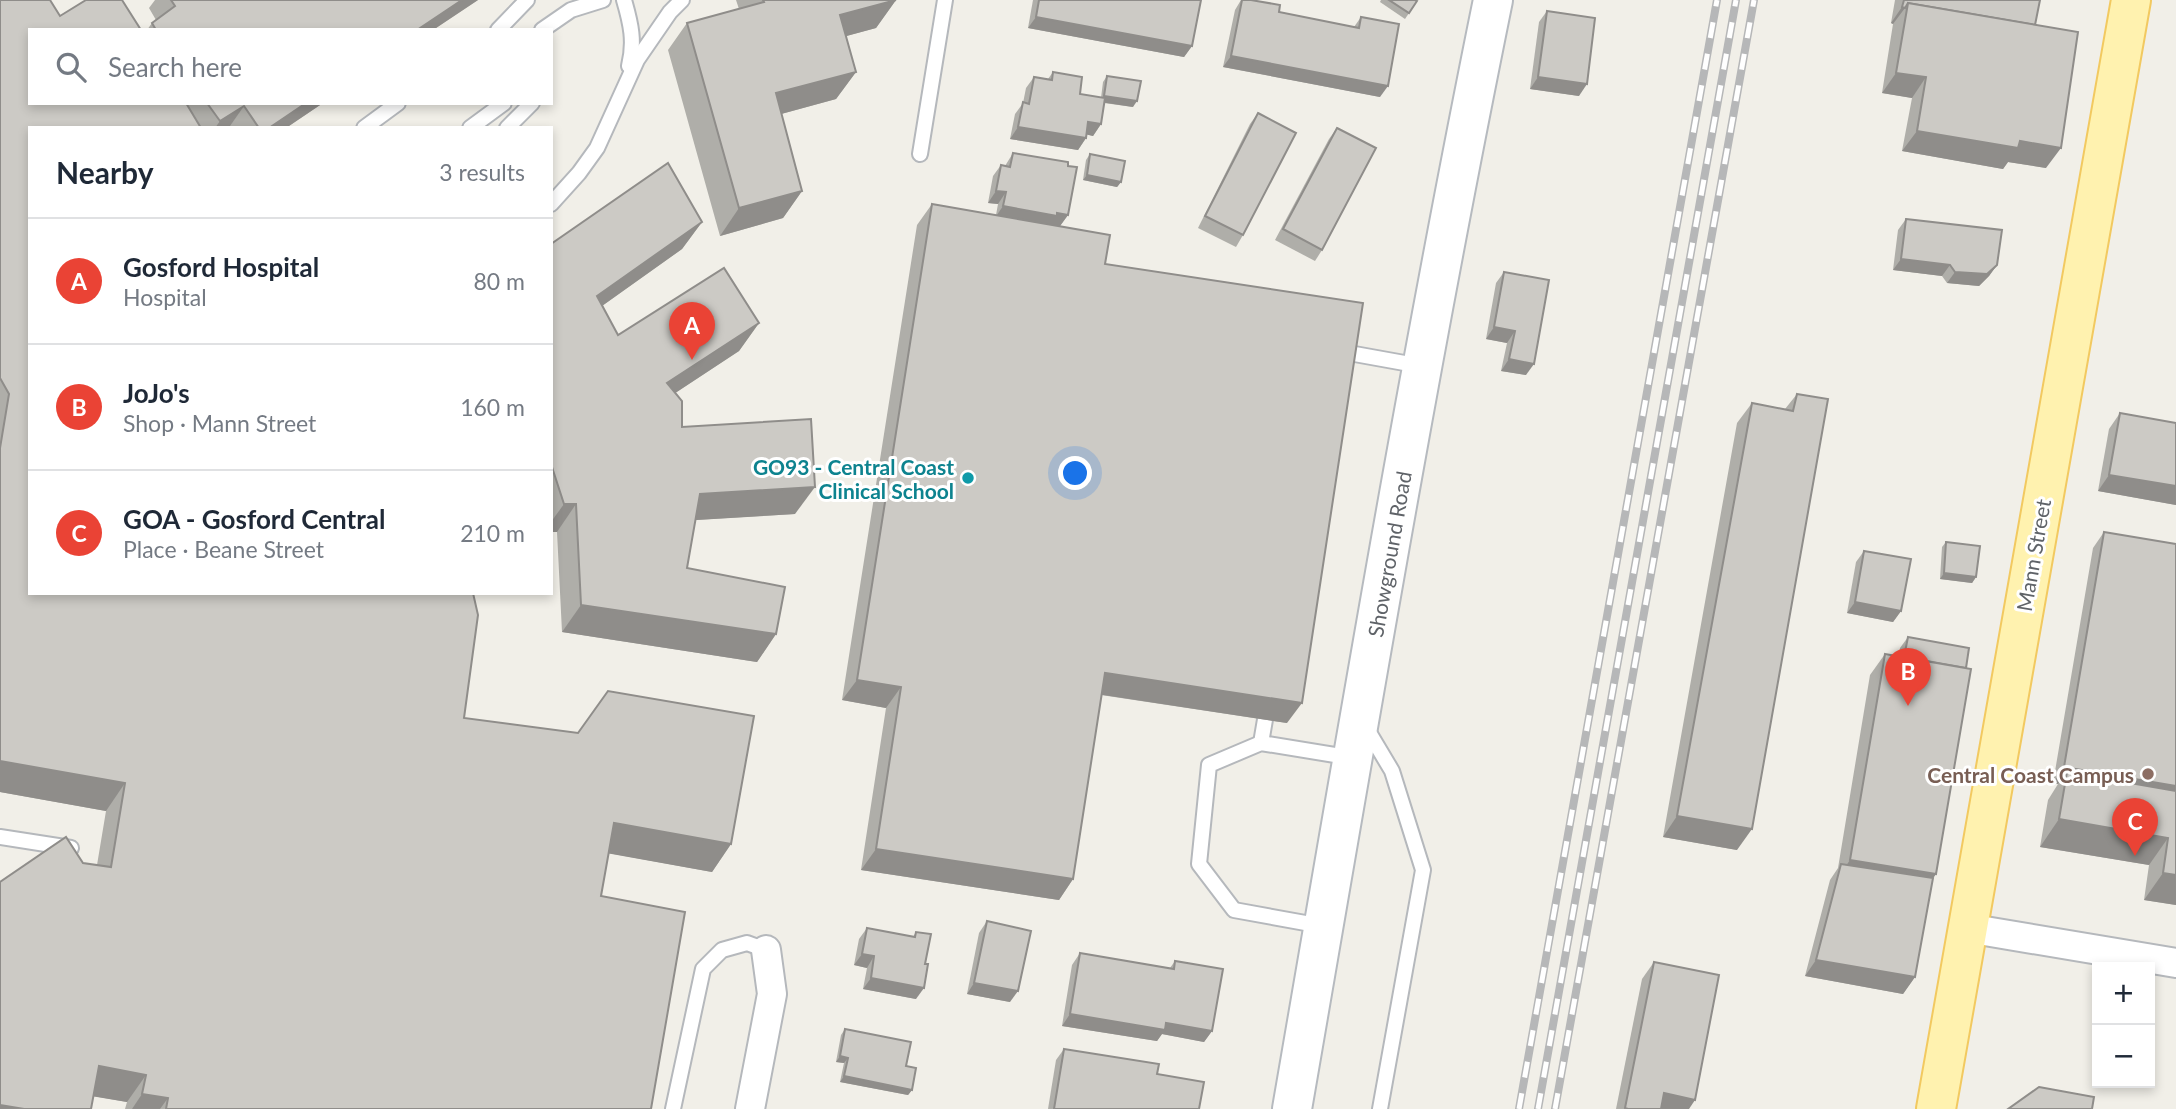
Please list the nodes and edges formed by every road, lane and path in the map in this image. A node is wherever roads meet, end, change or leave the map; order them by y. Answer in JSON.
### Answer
{"nodes":[{"id":1,"x":527,"y":0,"type":"edge"},
{"id":2,"x":603,"y":0,"type":"edge"},
{"id":3,"x":624,"y":0,"type":"edge"},
{"id":4,"x":682,"y":0,"type":"edge"},
{"id":5,"x":945,"y":0,"type":"edge"},
{"id":6,"x":1493,"y":0,"type":"edge"},
{"id":7,"x":2130,"y":0,"type":"edge"},
{"id":8,"x":500,"y":28,"type":"edge"},
{"id":9,"x":545,"y":28,"type":"edge"},
{"id":10,"x":622,"y":88,"type":"junction"},
{"id":11,"x":395,"y":105,"type":"edge"},
{"id":12,"x":501,"y":105,"type":"edge"},
{"id":13,"x":530,"y":105,"type":"edge"},
{"id":14,"x":367,"y":126,"type":"edge"},
{"id":15,"x":473,"y":126,"type":"edge"},
{"id":16,"x":509,"y":126,"type":"edge"},
{"id":17,"x":920,"y":154,"type":"dead end"},
{"id":18,"x":553,"y":202,"type":"edge"},
{"id":19,"x":1324,"y":350,"type":"edge"},
{"id":20,"x":1423,"y":366,"type":"junction"},
{"id":21,"x":1270,"y":692,"type":"edge"},
{"id":22,"x":1359,"y":718,"type":"junction"},
{"id":23,"x":1261,"y":743,"type":"junction"},
{"id":24,"x":1353,"y":758,"type":"junction"},
{"id":25,"x":0,"y":837,"type":"edge"},
{"id":26,"x":72,"y":848,"type":"edge"},
{"id":27,"x":1323,"y":926,"type":"junction"},
{"id":28,"x":1967,"y":928,"type":"junction"},
{"id":29,"x":766,"y":950,"type":"joint"},
{"id":30,"x":2176,"y":963,"type":"edge"},
{"id":31,"x":673,"y":1109,"type":"edge"},
{"id":32,"x":750,"y":1109,"type":"edge"},
{"id":33,"x":1292,"y":1109,"type":"edge"},
{"id":34,"x":1380,"y":1109,"type":"edge"},
{"id":35,"x":1936,"y":1109,"type":"edge"}],
"edges":[{"from":1,"to":8,"type":"lane"},
{"from":2,"to":9,"type":"lane"},
{"from":3,"to":10,"type":"lane"},
{"from":4,"to":10,"type":"lane"},
{"from":5,"to":17,"type":"lane"},
{"from":6,"to":20,"type":"street","name":"Showground Road"},
{"from":7,"to":28,"type":"main road","name":"Mann Street"},
{"from":10,"to":18,"type":"lane"},
{"from":11,"to":14,"type":"lane"},
{"from":12,"to":15,"type":"lane"},
{"from":13,"to":16,"type":"lane"},
{"from":19,"to":20,"type":"lane"},
{"from":20,"to":22,"type":"street","name":"Showground Road"},
{"from":21,"to":23,"type":"lane"},
{"from":22,"to":24,"type":"street","name":"Showground Road"},
{"from":22,"to":34,"type":"lane"},
{"from":23,"to":24,"type":"lane"},
{"from":23,"to":27,"type":"lane"},
{"from":24,"to":27,"type":"street","name":"Showground Road"},
{"from":25,"to":26,"type":"lane"},
{"from":27,"to":33,"type":"street","name":"Showground Road"},
{"from":28,"to":30,"type":"street"},
{"from":28,"to":35,"type":"main road","name":"Mann Street"},
{"from":29,"to":31,"type":"lane"},
{"from":29,"to":32,"type":"street"}]}
